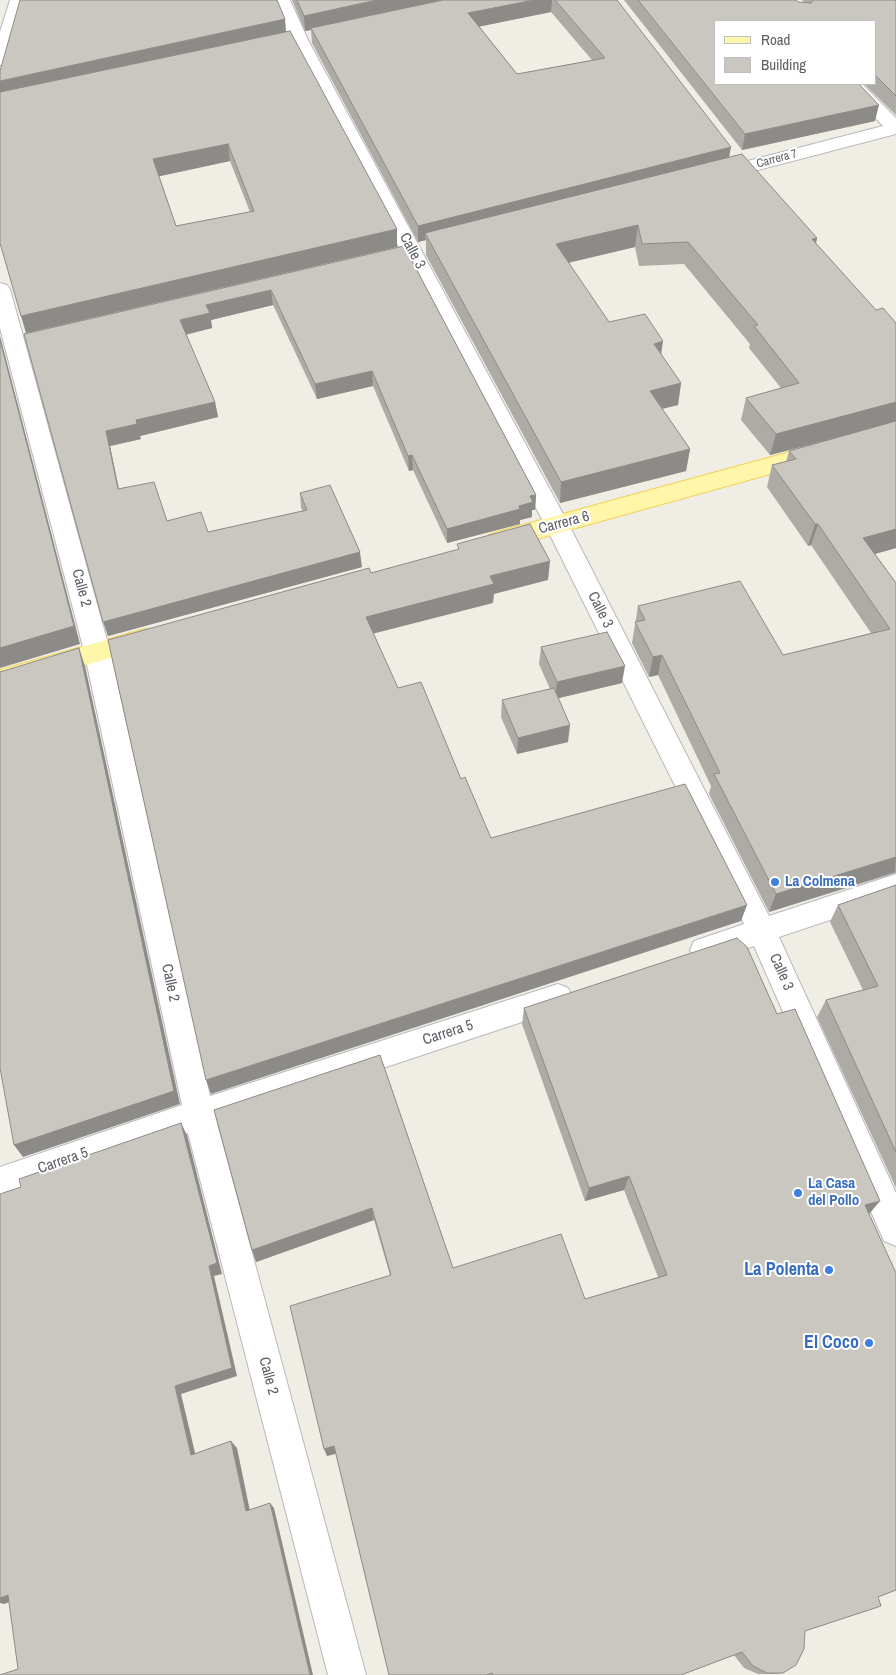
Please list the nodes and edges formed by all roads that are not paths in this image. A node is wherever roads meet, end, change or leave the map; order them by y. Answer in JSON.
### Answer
{"nodes":[{"id":1,"x":18,"y":0,"type":"edge"},
{"id":2,"x":282,"y":0,"type":"edge"},
{"id":3,"x":0,"y":60,"type":"edge"},
{"id":4,"x":853,"y":85,"type":"edge"},
{"id":5,"x":896,"y":128,"type":"edge"},
{"id":6,"x":697,"y":180,"type":"edge"},
{"id":7,"x":0,"y":289,"type":"edge"},
{"id":8,"x":896,"y":431,"type":"edge"},
{"id":9,"x":557,"y":525,"type":"junction"},
{"id":10,"x":480,"y":546,"type":"edge"},
{"id":11,"x":164,"y":633,"type":"edge"},
{"id":12,"x":97,"y":651,"type":"junction"},
{"id":13,"x":0,"y":680,"type":"edge"},
{"id":14,"x":896,"y":886,"type":"edge"},
{"id":15,"x":762,"y":931,"type":"junction"},
{"id":16,"x":678,"y":958,"type":"edge"},
{"id":17,"x":584,"y":989,"type":"edge"},
{"id":18,"x":198,"y":1114,"type":"junction"},
{"id":19,"x":0,"y":1183,"type":"edge"},
{"id":20,"x":896,"y":1230,"type":"edge"},
{"id":21,"x":347,"y":1675,"type":"edge"}],
"edges":[{"from":1,"to":3,"type":"street"},
{"from":2,"to":9,"type":"street","name":"Calle 3"},
{"from":4,"to":5,"type":"street"},
{"from":5,"to":6,"type":"street","name":"Carrera 7"},
{"from":7,"to":12,"type":"street","name":"Calle 2"},
{"from":8,"to":9,"type":"main road","name":"Carrera 6"},
{"from":9,"to":10,"type":"main road","name":"Carrera 6"},
{"from":9,"to":15,"type":"street","name":"Calle 3"},
{"from":11,"to":12,"type":"main road"},
{"from":12,"to":13,"type":"main road"},
{"from":12,"to":18,"type":"street","name":"Calle 2"},
{"from":14,"to":15,"type":"street"},
{"from":15,"to":16,"type":"street"},
{"from":15,"to":20,"type":"street","name":"Calle 3"},
{"from":17,"to":18,"type":"street","name":"Carrera 5"},
{"from":18,"to":19,"type":"street","name":"Carrera 5"},
{"from":18,"to":21,"type":"street","name":"Calle 2"}]}
